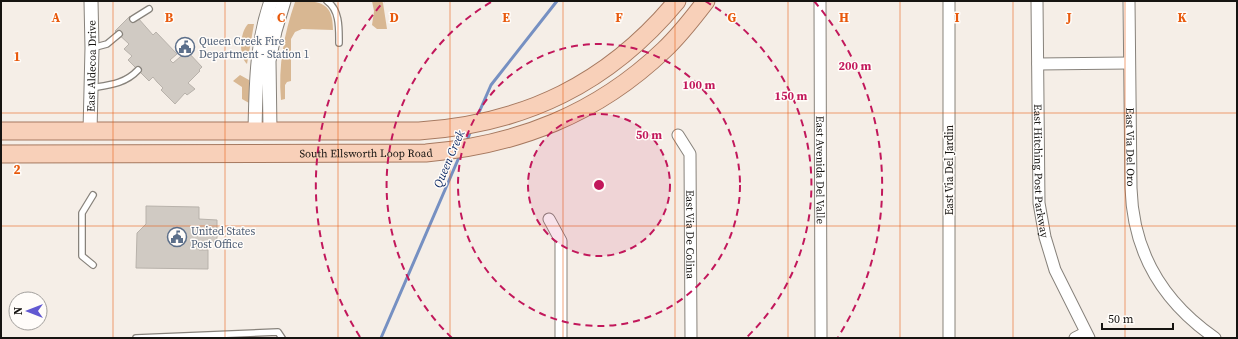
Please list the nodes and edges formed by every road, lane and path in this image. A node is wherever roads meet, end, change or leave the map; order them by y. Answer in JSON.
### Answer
{"nodes":[{"id":1,"x":91,"y":1,"type":"edge"},
{"id":2,"x":271,"y":1,"type":"edge"},
{"id":3,"x":284,"y":1,"type":"edge"},
{"id":4,"x":327,"y":1,"type":"edge"},
{"id":5,"x":677,"y":1,"type":"edge"},
{"id":6,"x":706,"y":1,"type":"edge"},
{"id":7,"x":820,"y":1,"type":"edge"},
{"id":8,"x":949,"y":1,"type":"edge"},
{"id":9,"x":1037,"y":1,"type":"edge"},
{"id":10,"x":1129,"y":1,"type":"edge"},
{"id":11,"x":149,"y":9,"type":"dead end"},
{"id":12,"x":133,"y":19,"type":"dead end"},
{"id":13,"x":119,"y":34,"type":"dead end"},
{"id":14,"x":339,"y":44,"type":"dead end"},
{"id":15,"x":92,"y":48,"type":"junction"},
{"id":16,"x":1129,"y":63,"type":"junction"},
{"id":17,"x":1038,"y":64,"type":"junction"},
{"id":18,"x":138,"y":70,"type":"dead end"},
{"id":19,"x":91,"y":88,"type":"junction"},
{"id":20,"x":1,"y":131,"type":"edge"},
{"id":21,"x":90,"y":131,"type":"junction"},
{"id":22,"x":262,"y":131,"type":"junction"},
{"id":23,"x":678,"y":135,"type":"dead end"},
{"id":24,"x":92,"y":153,"type":"junction"},
{"id":25,"x":1,"y":154,"type":"edge"},
{"id":26,"x":93,"y":195,"type":"dead end"},
{"id":27,"x":549,"y":219,"type":"dead end"},
{"id":28,"x":92,"y":265,"type":"dead end"},
{"id":29,"x":1083,"y":336,"type":"edge"},
{"id":30,"x":136,"y":338,"type":"edge"},
{"id":31,"x":282,"y":338,"type":"edge"},
{"id":32,"x":561,"y":338,"type":"edge"},
{"id":33,"x":691,"y":338,"type":"edge"},
{"id":34,"x":822,"y":338,"type":"edge"},
{"id":35,"x":949,"y":338,"type":"edge"},
{"id":36,"x":1216,"y":338,"type":"edge"}],
"edges":[{"from":1,"to":15,"type":"street","name":"East Aldecoa Drive"},
{"from":2,"to":22,"type":"street"},
{"from":3,"to":22,"type":"street"},
{"from":4,"to":14,"type":"lane"},
{"from":5,"to":22,"type":"main road","name":"South Ellsworth Loop Road"},
{"from":6,"to":24,"type":"main road","name":"South Ellsworth Loop Road"},
{"from":7,"to":34,"type":"street","name":"East Avenida Del Valle"},
{"from":8,"to":35,"type":"street","name":"East Via Del Jardin"},
{"from":9,"to":17,"type":"street","name":"East Hitching Post Parkway"},
{"from":10,"to":16,"type":"street","name":"East Via Del Oro"},
{"from":11,"to":12,"type":"lane"},
{"from":13,"to":15,"type":"lane"},
{"from":15,"to":19,"type":"street","name":"East Aldecoa Drive"},
{"from":16,"to":17,"type":"street"},
{"from":16,"to":36,"type":"street","name":"East Via Del Oro"},
{"from":17,"to":29,"type":"street","name":"East Hitching Post Parkway"},
{"from":18,"to":19,"type":"lane"},
{"from":19,"to":21,"type":"street","name":"East Aldecoa Drive"},
{"from":20,"to":21,"type":"main road","name":"South Ellsworth Loop Road"},
{"from":21,"to":22,"type":"main road","name":"South Ellsworth Loop Road"},
{"from":21,"to":24,"type":"main road"},
{"from":23,"to":33,"type":"street","name":"East Via De Colina"},
{"from":24,"to":25,"type":"main road","name":"South Ellsworth Loop Road"},
{"from":26,"to":28,"type":"lane"},
{"from":27,"to":32,"type":"street"},
{"from":30,"to":31,"type":"lane"}]}
